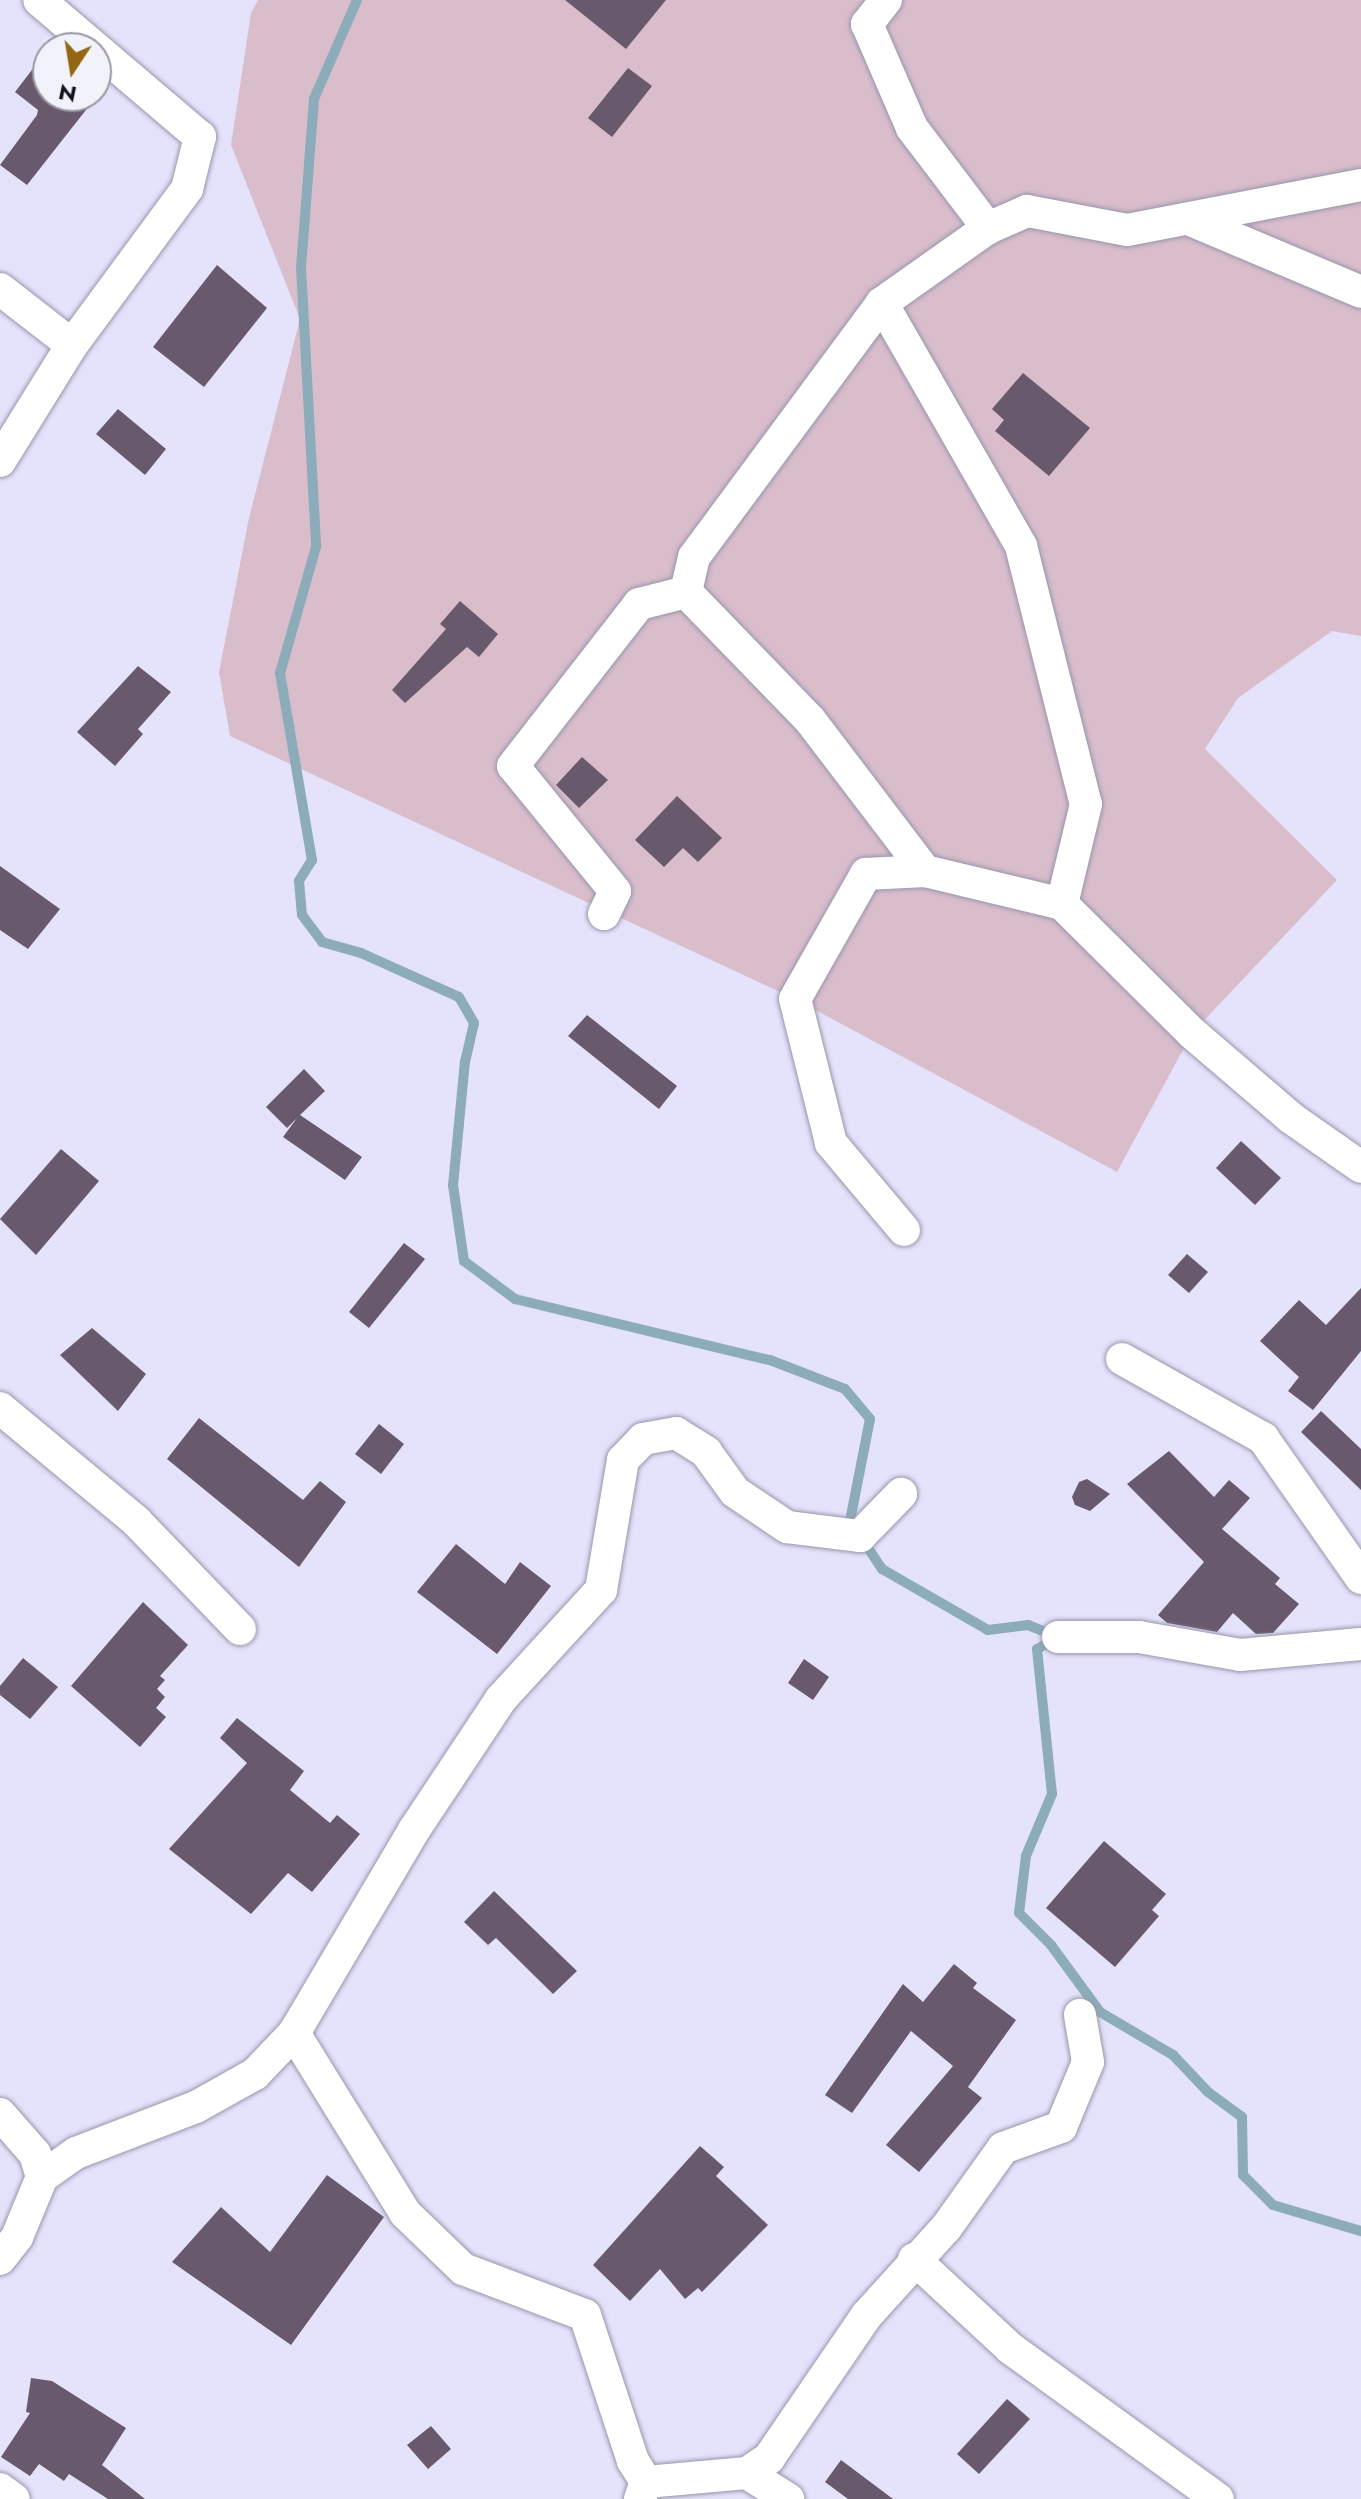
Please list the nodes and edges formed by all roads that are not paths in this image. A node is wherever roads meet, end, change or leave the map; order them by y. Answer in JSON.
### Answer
{"nodes":[{"id":1,"x":39,"y":0,"type":"edge"},
{"id":2,"x":886,"y":0,"type":"edge"},
{"id":3,"x":1361,"y":185,"type":"edge"},
{"id":4,"x":1193,"y":221,"type":"junction"},
{"id":5,"x":988,"y":228,"type":"junction"},
{"id":6,"x":0,"y":289,"type":"edge"},
{"id":7,"x":1361,"y":292,"type":"edge"},
{"id":8,"x":882,"y":303,"type":"junction"},
{"id":9,"x":72,"y":345,"type":"junction"},
{"id":10,"x":0,"y":461,"type":"edge"},
{"id":11,"x":686,"y":592,"type":"junction"},
{"id":12,"x":925,"y":871,"type":"junction"},
{"id":13,"x":1062,"y":904,"type":"junction"},
{"id":14,"x":604,"y":914,"type":"dead end"},
{"id":15,"x":1361,"y":1167,"type":"edge"},
{"id":16,"x":904,"y":1230,"type":"dead end"},
{"id":17,"x":1122,"y":1359,"type":"dead end"},
{"id":18,"x":0,"y":1408,"type":"edge"},
{"id":19,"x":901,"y":1494,"type":"dead end"},
{"id":20,"x":1361,"y":1578,"type":"edge"},
{"id":21,"x":240,"y":1629,"type":"dead end"},
{"id":22,"x":1058,"y":1637,"type":"dead end"},
{"id":23,"x":1361,"y":1644,"type":"edge"},
{"id":24,"x":1080,"y":2015,"type":"dead end"},
{"id":25,"x":294,"y":2033,"type":"junction"},
{"id":26,"x":0,"y":2114,"type":"edge"},
{"id":27,"x":42,"y":2177,"type":"junction"},
{"id":28,"x":0,"y":2259,"type":"edge"},
{"id":29,"x":914,"y":2259,"type":"junction"},
{"id":30,"x":747,"y":2473,"type":"junction"},
{"id":31,"x":0,"y":2489,"type":"edge"},
{"id":32,"x":643,"y":2490,"type":"edge"},
{"id":33,"x":14,"y":2499,"type":"edge"},
{"id":34,"x":788,"y":2499,"type":"edge"},
{"id":35,"x":1218,"y":2499,"type":"edge"}],
"edges":[{"from":1,"to":9,"type":"street"},
{"from":2,"to":5,"type":"street"},
{"from":3,"to":4,"type":"street"},
{"from":4,"to":5,"type":"street"},
{"from":4,"to":7,"type":"street"},
{"from":5,"to":8,"type":"street"},
{"from":6,"to":9,"type":"street"},
{"from":8,"to":11,"type":"street"},
{"from":8,"to":13,"type":"street"},
{"from":9,"to":10,"type":"street"},
{"from":11,"to":12,"type":"street"},
{"from":11,"to":14,"type":"street"},
{"from":12,"to":13,"type":"street"},
{"from":12,"to":16,"type":"street"},
{"from":13,"to":15,"type":"street"},
{"from":17,"to":20,"type":"street"},
{"from":18,"to":21,"type":"street"},
{"from":19,"to":25,"type":"street"},
{"from":22,"to":23,"type":"street"},
{"from":24,"to":29,"type":"street"},
{"from":25,"to":27,"type":"street"},
{"from":25,"to":32,"type":"street"},
{"from":26,"to":27,"type":"street"},
{"from":27,"to":28,"type":"street"},
{"from":29,"to":30,"type":"street"},
{"from":29,"to":35,"type":"street"},
{"from":30,"to":32,"type":"street"},
{"from":30,"to":34,"type":"street"},
{"from":31,"to":33,"type":"street"}]}
